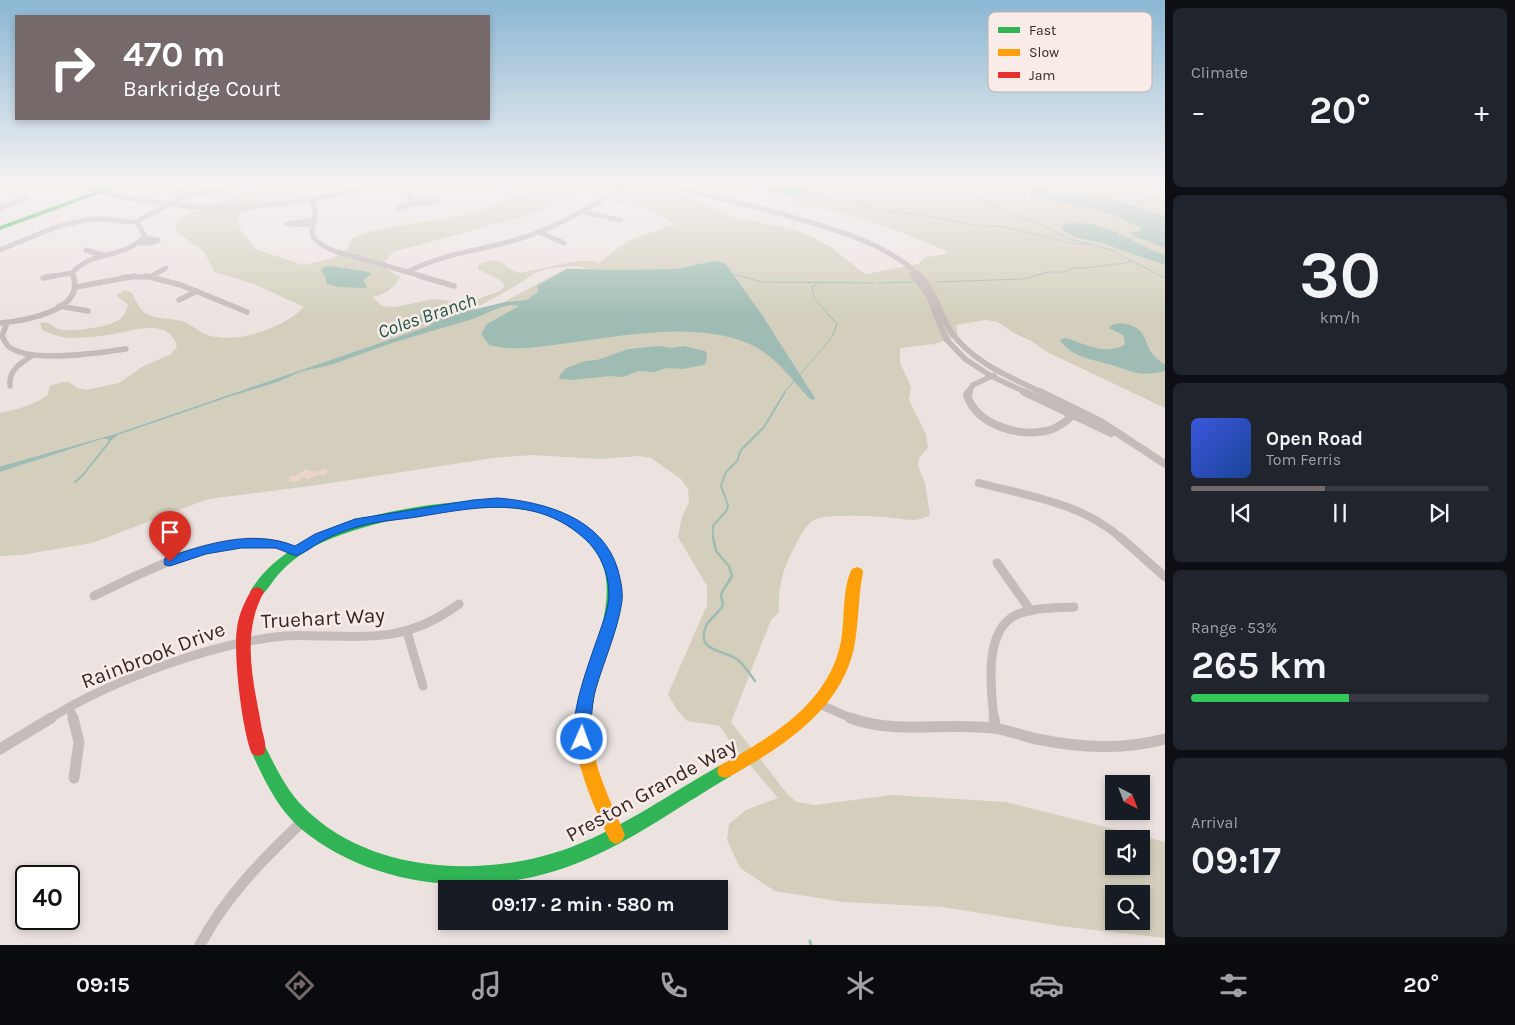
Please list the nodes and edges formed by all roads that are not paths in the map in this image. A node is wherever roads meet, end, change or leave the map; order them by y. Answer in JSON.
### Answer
{"nodes":[{"id":1,"x":60,"y":228,"type":"edge"},
{"id":2,"x":140,"y":228,"type":"edge"},
{"id":3,"x":311,"y":228,"type":"edge"},
{"id":4,"x":548,"y":228,"type":"edge"},
{"id":5,"x":821,"y":228,"type":"edge"},
{"id":6,"x":829,"y":228,"type":"edge"},
{"id":7,"x":539,"y":232,"type":"junction"},
{"id":8,"x":144,"y":238,"type":"junction"},
{"id":9,"x":138,"y":243,"type":"junction"},
{"id":10,"x":564,"y":244,"type":"dead end"},
{"id":11,"x":0,"y":250,"type":"edge"},
{"id":12,"x":86,"y":250,"type":"dead end"},
{"id":13,"x":103,"y":255,"type":"junction"},
{"id":14,"x":166,"y":268,"type":"dead end"},
{"id":15,"x":409,"y":271,"type":"junction"},
{"id":16,"x":72,"y":273,"type":"junction"},
{"id":17,"x":152,"y":276,"type":"junction"},
{"id":18,"x":43,"y":278,"type":"dead end"},
{"id":19,"x":454,"y":286,"type":"dead end"},
{"id":20,"x":76,"y":287,"type":"junction"},
{"id":21,"x":197,"y":291,"type":"junction"},
{"id":22,"x":179,"y":300,"type":"dead end"},
{"id":23,"x":60,"y":306,"type":"junction"},
{"id":24,"x":88,"y":312,"type":"dead end"},
{"id":25,"x":247,"y":312,"type":"dead end"},
{"id":26,"x":3,"y":323,"type":"edge"},
{"id":27,"x":1,"y":339,"type":"edge"},
{"id":28,"x":126,"y":348,"type":"dead end"},
{"id":29,"x":33,"y":355,"type":"junction"},
{"id":30,"x":1000,"y":372,"type":"junction"},
{"id":31,"x":991,"y":376,"type":"junction"},
{"id":32,"x":10,"y":386,"type":"dead end"},
{"id":33,"x":1076,"y":413,"type":"junction"},
{"id":34,"x":1165,"y":464,"type":"edge"},
{"id":35,"x":979,"y":483,"type":"dead end"},
{"id":36,"x":296,"y":551,"type":"junction"},
{"id":37,"x":997,"y":563,"type":"dead end"},
{"id":38,"x":857,"y":572,"type":"dead end"},
{"id":39,"x":1165,"y":577,"type":"edge"},
{"id":40,"x":94,"y":596,"type":"dead end"},
{"id":41,"x":459,"y":604,"type":"dead end"},
{"id":42,"x":1074,"y":607,"type":"dead end"},
{"id":43,"x":1030,"y":611,"type":"junction"},
{"id":44,"x":407,"y":632,"type":"junction"},
{"id":45,"x":242,"y":642,"type":"junction"},
{"id":46,"x":423,"y":686,"type":"dead end"},
{"id":47,"x":819,"y":704,"type":"junction"},
{"id":48,"x":69,"y":708,"type":"junction"},
{"id":49,"x":996,"y":728,"type":"junction"},
{"id":50,"x":1165,"y":739,"type":"edge"},
{"id":51,"x":0,"y":749,"type":"edge"},
{"id":52,"x":74,"y":778,"type":"dead end"},
{"id":53,"x":303,"y":821,"type":"junction"},
{"id":54,"x":616,"y":835,"type":"junction"},
{"id":55,"x":200,"y":945,"type":"edge"}],
"edges":[{"from":1,"to":11,"type":"street"},
{"from":2,"to":8,"type":"street"},
{"from":3,"to":15,"type":"street"},
{"from":4,"to":7,"type":"street"},
{"from":5,"to":31,"type":"street"},
{"from":6,"to":30,"type":"street"},
{"from":7,"to":10,"type":"street"},
{"from":7,"to":15,"type":"street"},
{"from":8,"to":9,"type":"street"},
{"from":8,"to":9,"type":"street"},
{"from":9,"to":13,"type":"street"},
{"from":12,"to":13,"type":"street"},
{"from":13,"to":16,"type":"street"},
{"from":14,"to":17,"type":"street"},
{"from":15,"to":19,"type":"street"},
{"from":16,"to":18,"type":"street"},
{"from":16,"to":20,"type":"street"},
{"from":17,"to":20,"type":"street"},
{"from":17,"to":21,"type":"street"},
{"from":20,"to":23,"type":"street"},
{"from":21,"to":22,"type":"street"},
{"from":21,"to":25,"type":"street"},
{"from":23,"to":24,"type":"street"},
{"from":23,"to":26,"type":"street"},
{"from":26,"to":27,"type":"street"},
{"from":27,"to":29,"type":"street"},
{"from":28,"to":29,"type":"street"},
{"from":29,"to":32,"type":"street"},
{"from":30,"to":31,"type":"street"},
{"from":30,"to":33,"type":"street"},
{"from":31,"to":33,"type":"street"},
{"from":31,"to":33,"type":"street"},
{"from":33,"to":34,"type":"street"},
{"from":35,"to":39,"type":"street"},
{"from":36,"to":40,"type":"street"},
{"from":36,"to":45,"type":"street","name":"Preston Grande Way"},
{"from":36,"to":54,"type":"street","name":"Preston Grande Way"},
{"from":37,"to":43,"type":"street"},
{"from":38,"to":47,"type":"street","name":"Preston Grande Way"},
{"from":41,"to":44,"type":"street","name":"Truehart Way"},
{"from":42,"to":43,"type":"street"},
{"from":43,"to":49,"type":"street"},
{"from":44,"to":45,"type":"street","name":"Truehart Way"},
{"from":44,"to":46,"type":"street"},
{"from":45,"to":48,"type":"street","name":"Rainbrook Drive"},
{"from":45,"to":53,"type":"street","name":"Preston Grande Way"},
{"from":47,"to":49,"type":"street"},
{"from":47,"to":54,"type":"street","name":"Preston Grande Way"},
{"from":48,"to":51,"type":"street","name":"Rainbrook Drive"},
{"from":48,"to":52,"type":"street"},
{"from":49,"to":50,"type":"street"},
{"from":53,"to":54,"type":"street","name":"Preston Grande Way"},
{"from":53,"to":55,"type":"street"}]}
